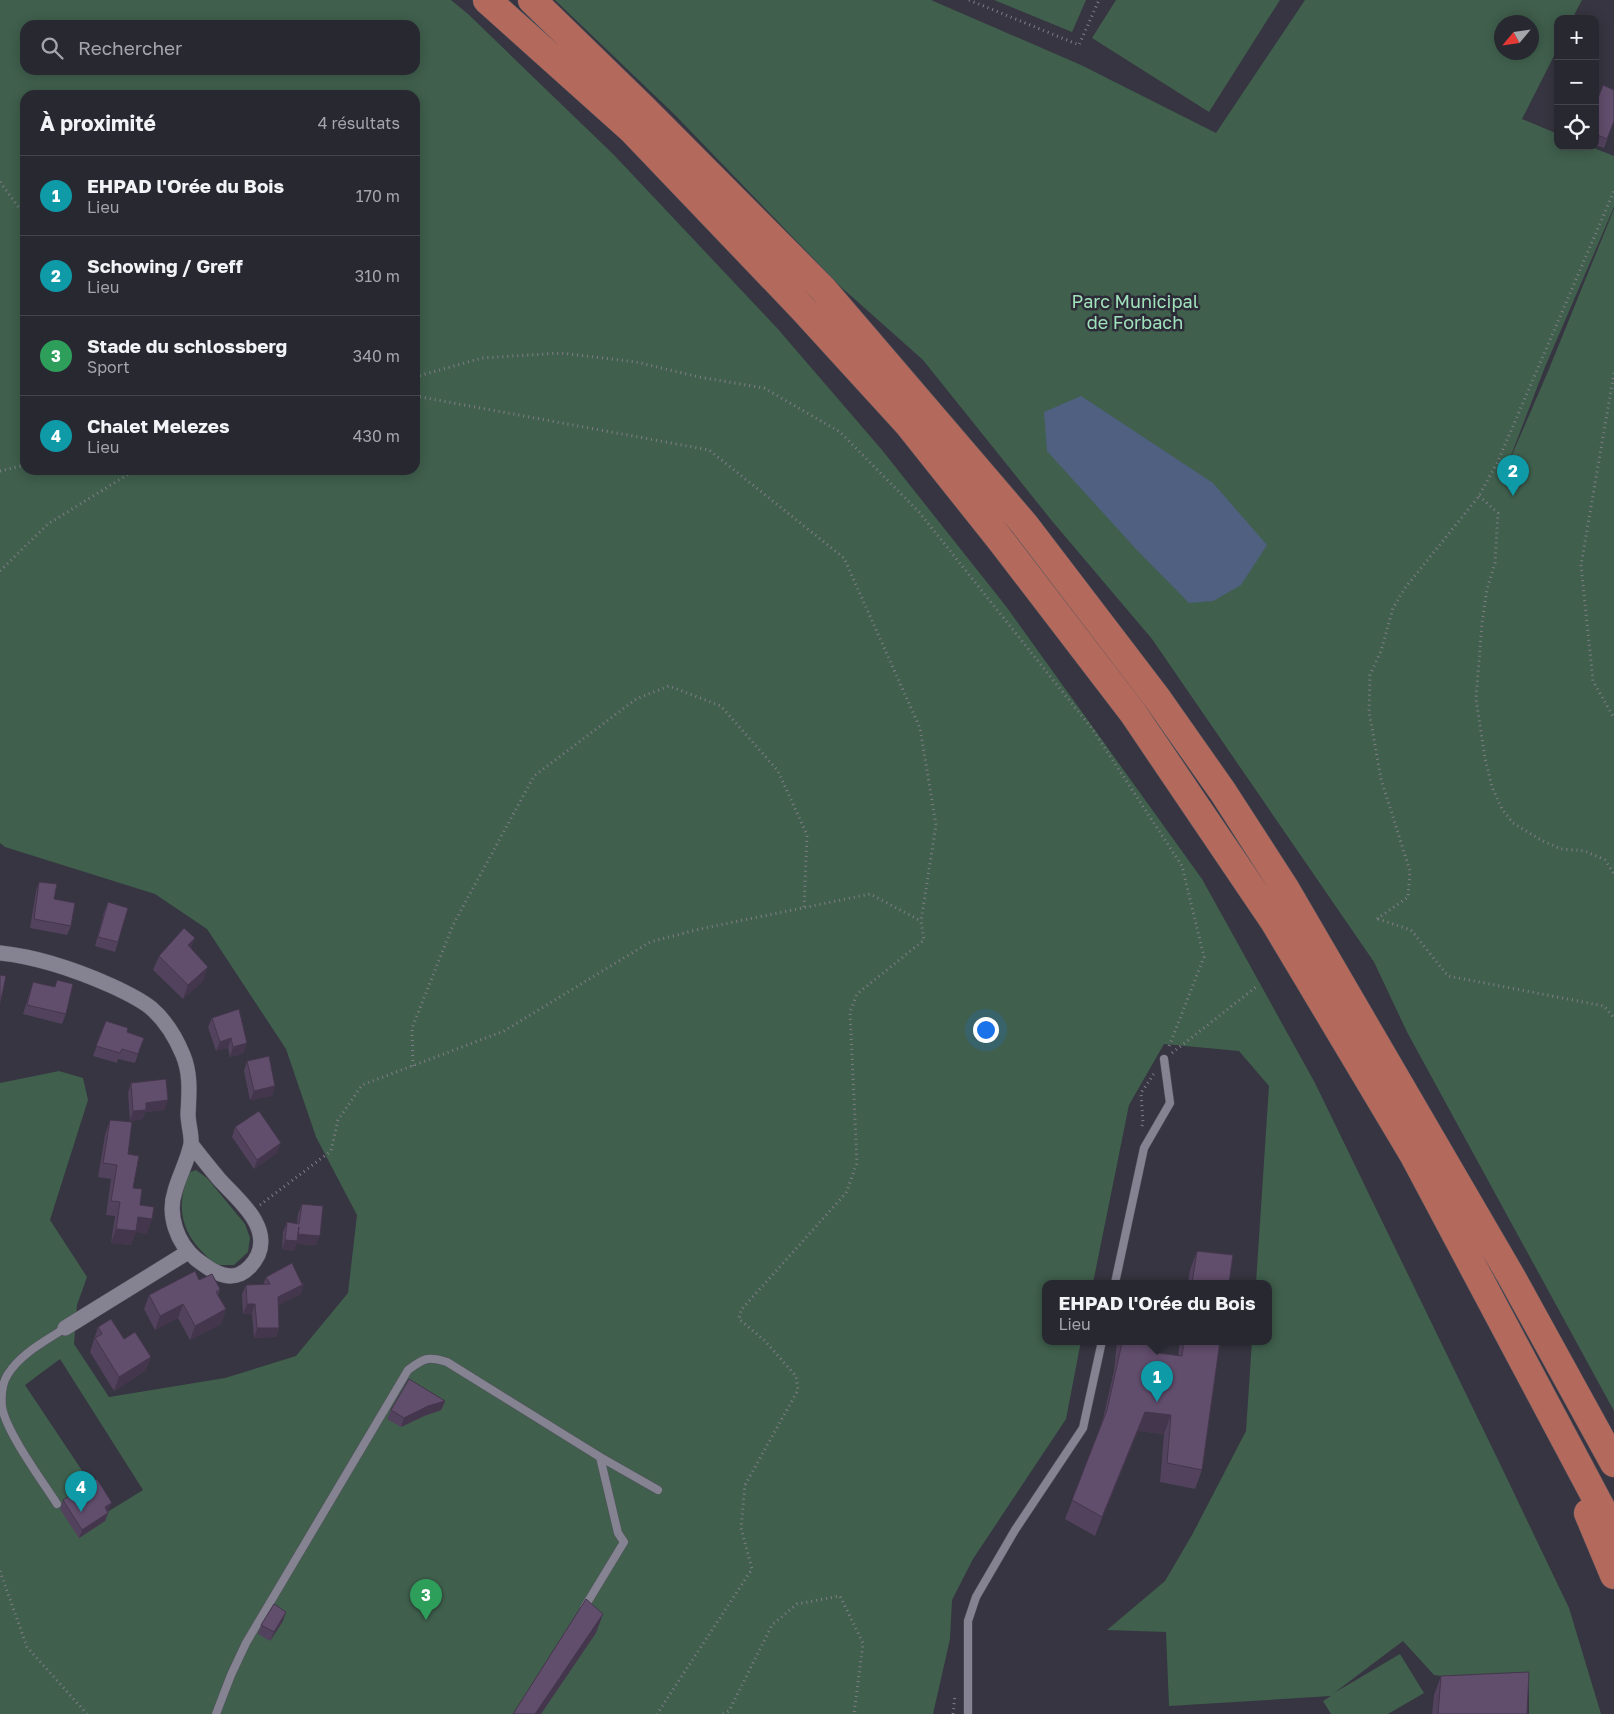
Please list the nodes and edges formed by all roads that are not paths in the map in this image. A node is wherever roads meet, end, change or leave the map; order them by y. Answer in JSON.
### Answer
{"nodes":[{"id":1,"x":487,"y":0,"type":"edge"},
{"id":2,"x":532,"y":0,"type":"edge"},
{"id":3,"x":0,"y":953,"type":"edge"},
{"id":4,"x":1164,"y":1059,"type":"road end"},
{"id":5,"x":191,"y":1144,"type":"junction"},
{"id":6,"x":188,"y":1252,"type":"junction"},
{"id":7,"x":1115,"y":1280,"type":"edge"},
{"id":8,"x":65,"y":1328,"type":"joint"},
{"id":9,"x":1101,"y":1345,"type":"edge"},
{"id":10,"x":1554,"y":1417,"type":"junction"},
{"id":11,"x":600,"y":1457,"type":"junction"},
{"id":12,"x":1614,"y":1463,"type":"edge"},
{"id":13,"x":658,"y":1490,"type":"dead end"},
{"id":14,"x":57,"y":1504,"type":"dead end"},
{"id":15,"x":1614,"y":1532,"type":"edge"},
{"id":16,"x":1614,"y":1574,"type":"edge"},
{"id":17,"x":581,"y":1612,"type":"edge"},
{"id":18,"x":216,"y":1714,"type":"edge"},
{"id":19,"x":968,"y":1714,"type":"edge"}],
"edges":[{"from":1,"to":10,"type":"highway"},
{"from":2,"to":12,"type":"highway"},
{"from":3,"to":5,"type":"street"},
{"from":4,"to":7,"type":"lane"},
{"from":5,"to":6,"type":"street"},
{"from":5,"to":6,"type":"street"},
{"from":6,"to":8,"type":"street"},
{"from":8,"to":14,"type":"lane"},
{"from":9,"to":19,"type":"lane"},
{"from":10,"to":15,"type":"highway"},
{"from":10,"to":16,"type":"highway"},
{"from":11,"to":13,"type":"lane"},
{"from":11,"to":17,"type":"lane"},
{"from":11,"to":18,"type":"lane"}]}
